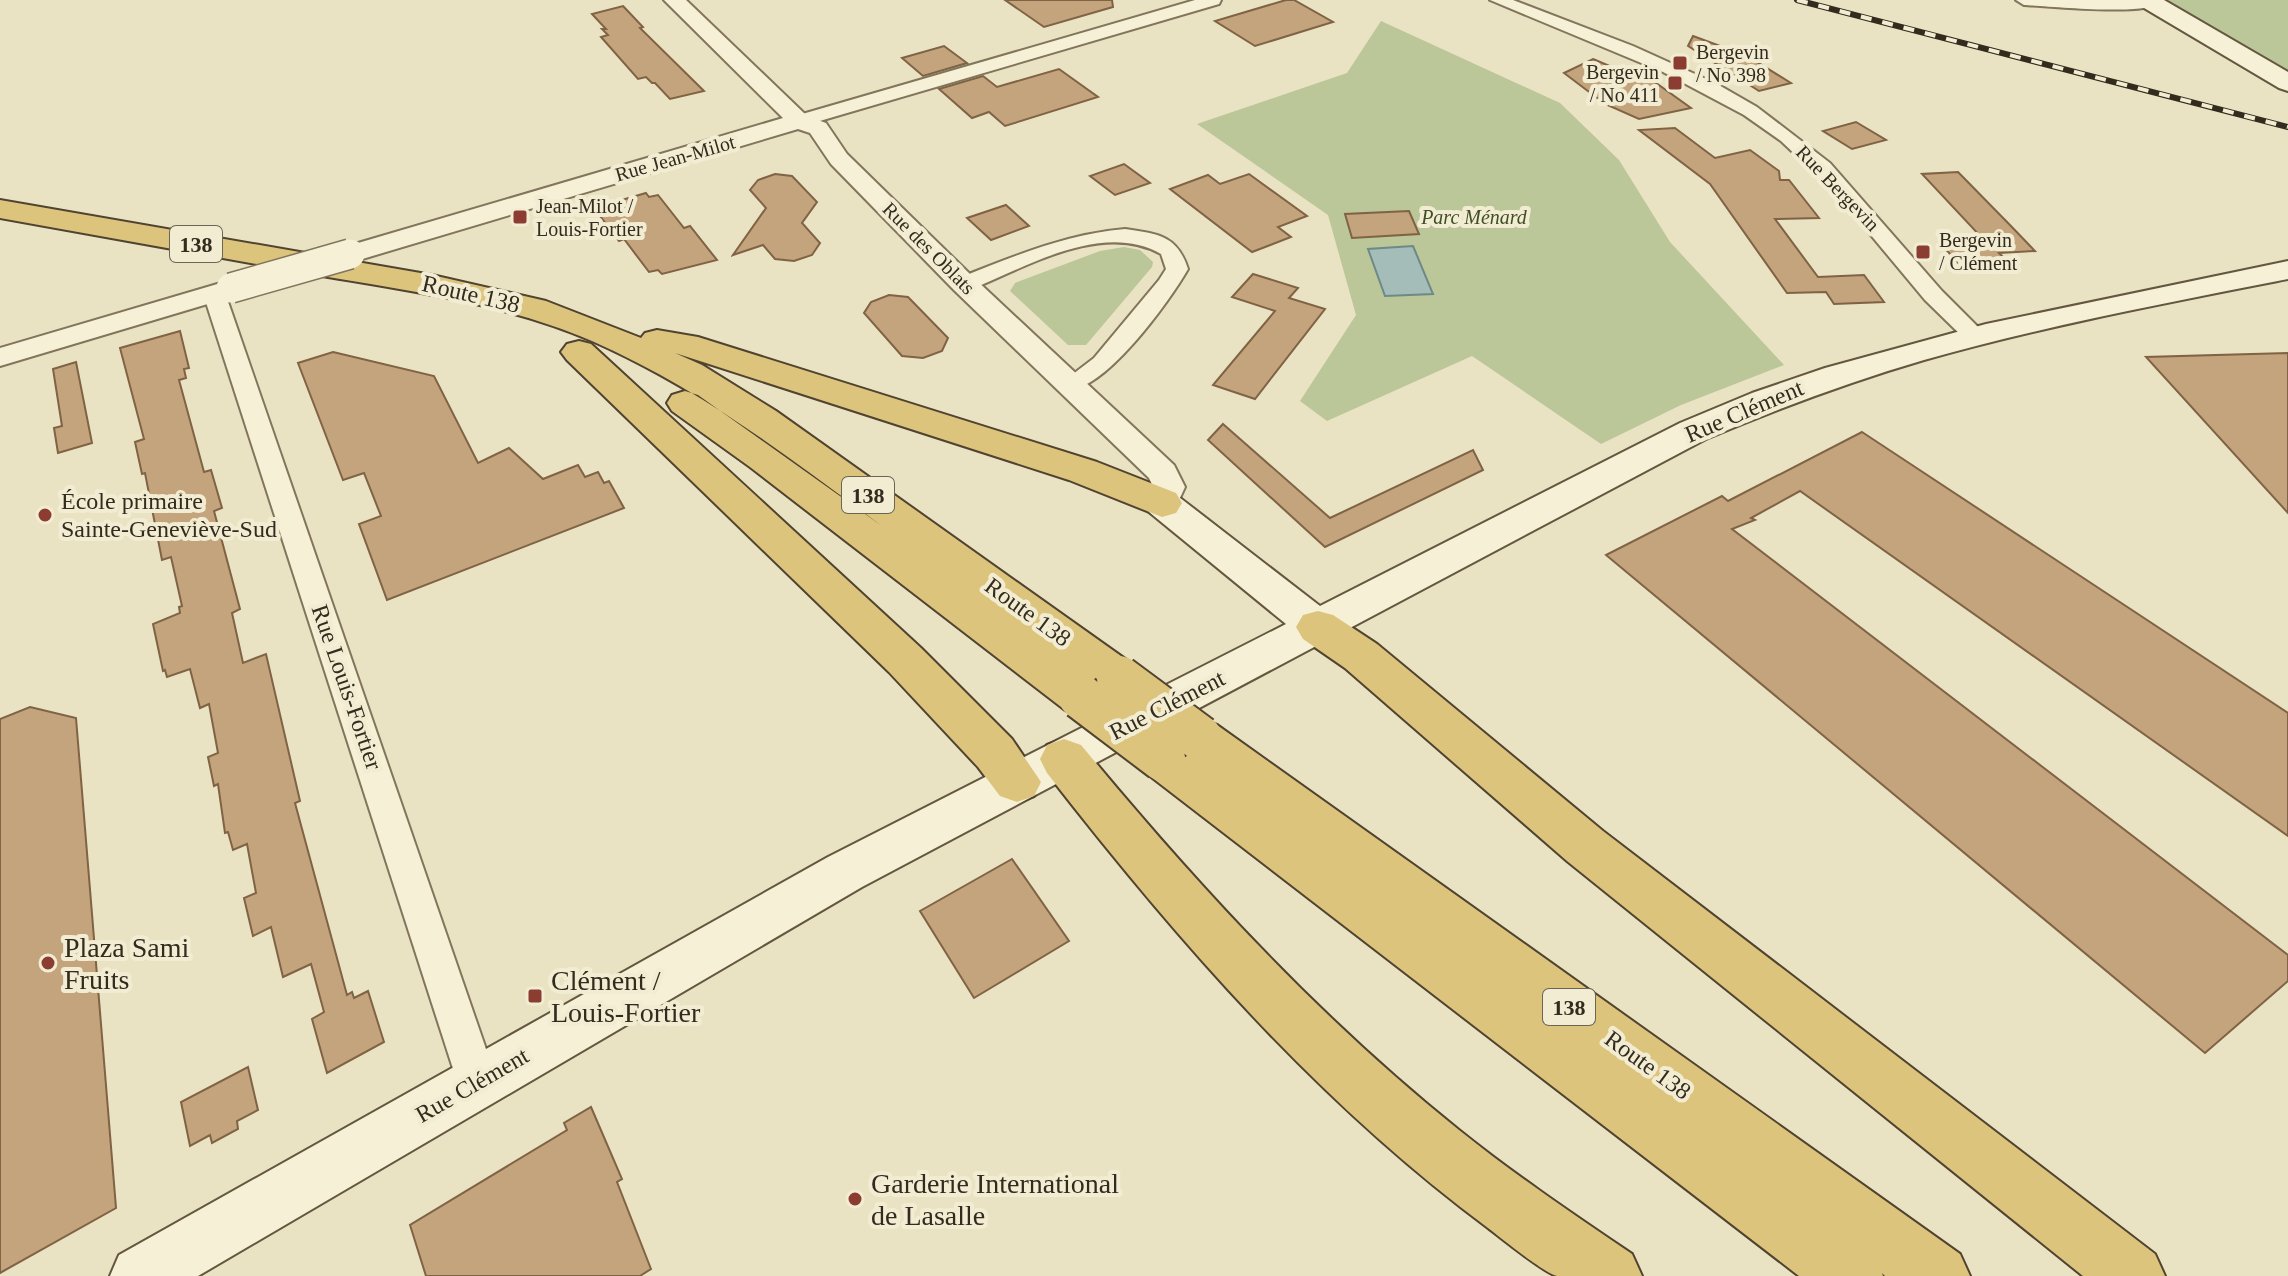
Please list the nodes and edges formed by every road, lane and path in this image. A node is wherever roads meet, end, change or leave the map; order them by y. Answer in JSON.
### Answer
{"nodes":[{"id":1,"x":674,"y":0,"type":"edge"},
{"id":2,"x":1213,"y":0,"type":"edge"},
{"id":3,"x":1498,"y":0,"type":"edge"},
{"id":4,"x":2024,"y":0,"type":"edge"},
{"id":5,"x":2149,"y":1,"type":"edge"},
{"id":6,"x":2288,"y":83,"type":"edge"},
{"id":7,"x":799,"y":121,"type":"junction"},
{"id":8,"x":0,"y":209,"type":"edge"},
{"id":9,"x":0,"y":230,"type":"edge"},
{"id":10,"x":2288,"y":270,"type":"edge"},
{"id":11,"x":2252,"y":277,"type":"junction"},
{"id":12,"x":964,"y":284,"type":"junction"},
{"id":13,"x":222,"y":291,"type":"junction"},
{"id":14,"x":2288,"y":300,"type":"edge"},
{"id":15,"x":1974,"y":335,"type":"junction"},
{"id":16,"x":591,"y":343,"type":"junction"},
{"id":17,"x":0,"y":357,"type":"edge"},
{"id":18,"x":1072,"y":384,"type":"junction"},
{"id":19,"x":1162,"y":503,"type":"junction"},
{"id":20,"x":1318,"y":627,"type":"junction"},
{"id":21,"x":1182,"y":749,"type":"junction"},
{"id":22,"x":1064,"y":759,"type":"junction"},
{"id":23,"x":1017,"y":782,"type":"junction"},
{"id":24,"x":477,"y":1081,"type":"junction"},
{"id":25,"x":140,"y":1276,"type":"edge"},
{"id":26,"x":1610,"y":1276,"type":"edge"},
{"id":27,"x":1851,"y":1276,"type":"edge"},
{"id":28,"x":1938,"y":1276,"type":"edge"},
{"id":29,"x":2133,"y":1276,"type":"edge"}],
"edges":[{"from":1,"to":7,"type":"street","name":"Rue des Oblats"},
{"from":2,"to":7,"type":"street","name":"Rue Jean-Milot"},
{"from":3,"to":15,"type":"street","name":"Rue Bergevin"},
{"from":4,"to":5,"type":"street"},
{"from":5,"to":6,"type":"main road"},
{"from":7,"to":12,"type":"street","name":"Rue des Oblats"},
{"from":7,"to":13,"type":"street","name":"Rue Jean-Milot","bridge":true},
{"from":8,"to":16,"type":"highway","name":"Route 138","number":"138"},
{"from":9,"to":16,"type":"highway","name":"Route 138","number":"138"},
{"from":10,"to":11,"type":"main road","name":"Rue Clément"},
{"from":11,"to":14,"type":"main road"},
{"from":11,"to":15,"type":"main road","name":"Rue Clément"},
{"from":12,"to":18,"type":"street","name":"Rue des Oblats"},
{"from":12,"to":18,"type":"street"},
{"from":13,"to":17,"type":"street","name":"Rue Jean-Milot"},
{"from":13,"to":24,"type":"street","name":"Rue Louis-Fortier"},
{"from":15,"to":20,"type":"main road","name":"Rue Clément"},
{"from":16,"to":19,"type":"highway"},
{"from":16,"to":21,"type":"highway","name":"Route 138","number":"138","bridge":true},
{"from":16,"to":23,"type":"highway"},
{"from":18,"to":19,"type":"street","name":"Rue des Oblats"},
{"from":19,"to":20,"type":"main road"},
{"from":20,"to":22,"type":"main road","name":"Rue Clément"},
{"from":20,"to":29,"type":"highway"},
{"from":21,"to":27,"type":"highway","name":"Route 138","number":"138"},
{"from":21,"to":28,"type":"highway","name":"Route 138","number":"138"},
{"from":22,"to":23,"type":"main road","name":"Rue Clément"},
{"from":22,"to":26,"type":"highway"},
{"from":23,"to":24,"type":"main road","name":"Rue Clément"},
{"from":24,"to":25,"type":"main road","name":"Rue Clément"}]}
